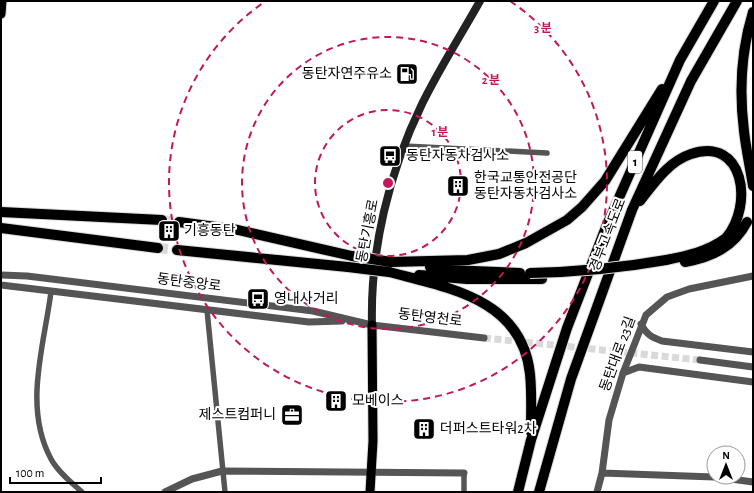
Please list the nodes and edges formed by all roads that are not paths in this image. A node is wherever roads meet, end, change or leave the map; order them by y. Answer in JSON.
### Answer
{"nodes":[{"id":1,"x":2,"y":1,"type":"edge"},
{"id":2,"x":480,"y":1,"type":"edge"},
{"id":3,"x":714,"y":1,"type":"edge"},
{"id":4,"x":737,"y":1,"type":"edge"},
{"id":5,"x":753,"y":12,"type":"edge"},
{"id":6,"x":1,"y":14,"type":"edge"},
{"id":7,"x":680,"y":60,"type":"junction"},
{"id":8,"x":404,"y":146,"type":"junction"},
{"id":9,"x":547,"y":153,"type":"dead end"},
{"id":10,"x":753,"y":188,"type":"edge"},
{"id":11,"x":753,"y":209,"type":"edge"},
{"id":12,"x":632,"y":210,"type":"junction"},
{"id":13,"x":1,"y":212,"type":"edge"},
{"id":14,"x":162,"y":220,"type":"tunnel mouth"},
{"id":15,"x":179,"y":222,"type":"tunnel mouth"},
{"id":16,"x":1,"y":228,"type":"edge"},
{"id":17,"x":158,"y":248,"type":"tunnel mouth"},
{"id":18,"x":178,"y":250,"type":"tunnel mouth"},
{"id":19,"x":391,"y":262,"type":"junction"},
{"id":20,"x":666,"y":263,"type":"junction"},
{"id":21,"x":389,"y":272,"type":"junction"},
{"id":22,"x":1,"y":275,"type":"edge"},
{"id":23,"x":753,"y":276,"type":"edge"},
{"id":24,"x":1,"y":285,"type":"edge"},
{"id":25,"x":51,"y":292,"type":"junction"},
{"id":26,"x":207,"y":310,"type":"junction"},
{"id":27,"x":352,"y":320,"type":"junction"},
{"id":28,"x":641,"y":324,"type":"junction"},
{"id":29,"x":372,"y":325,"type":"junction"},
{"id":30,"x":484,"y":338,"type":"tunnel mouth"},
{"id":31,"x":753,"y":352,"type":"edge"},
{"id":32,"x":700,"y":360,"type":"tunnel mouth"},
{"id":33,"x":753,"y":367,"type":"edge"},
{"id":34,"x":624,"y":373,"type":"junction"},
{"id":35,"x":753,"y":382,"type":"edge"},
{"id":36,"x":531,"y":440,"type":"junction"},
{"id":37,"x":222,"y":471,"type":"junction"},
{"id":38,"x":370,"y":471,"type":"junction"},
{"id":39,"x":464,"y":473,"type":"joint"},
{"id":40,"x":602,"y":473,"type":"junction"},
{"id":41,"x":706,"y":477,"type":"edge"},
{"id":42,"x":368,"y":490,"type":"edge"},
{"id":43,"x":82,"y":492,"type":"edge"},
{"id":44,"x":165,"y":492,"type":"edge"},
{"id":45,"x":225,"y":492,"type":"edge"},
{"id":46,"x":464,"y":492,"type":"edge"},
{"id":47,"x":518,"y":492,"type":"edge"},
{"id":48,"x":540,"y":492,"type":"edge"},
{"id":49,"x":597,"y":492,"type":"edge"}],
"edges":[{"from":1,"to":6,"type":"main road"},
{"from":2,"to":8,"type":"main road","name":"동탄기흥로"},
{"from":3,"to":7,"type":"highway","name":"경부고속도로","number":"1"},
{"from":4,"to":12,"type":"highway","name":"경부고속도로","number":"1"},
{"from":5,"to":10,"type":"highway"},
{"from":7,"to":19,"type":"highway"},
{"from":7,"to":36,"type":"highway","name":"경부고속도로","number":"1"},
{"from":8,"to":9,"type":"street"},
{"from":8,"to":29,"type":"main road","name":"동탄기흥로"},
{"from":11,"to":20,"type":"highway"},
{"from":12,"to":20,"type":"highway"},
{"from":12,"to":48,"type":"highway","name":"경부고속도로","number":"1"},
{"from":13,"to":14,"type":"highway"},
{"from":15,"to":19,"type":"highway","bridge":true},
{"from":16,"to":17,"type":"highway"},
{"from":18,"to":21,"type":"highway","bridge":true},
{"from":19,"to":20,"type":"highway","bridge":true},
{"from":20,"to":21,"type":"highway"},
{"from":21,"to":36,"type":"highway"},
{"from":22,"to":27,"type":"street","name":"동탄중앙로"},
{"from":23,"to":28,"type":"street","name":"동탄대로 23길"},
{"from":24,"to":25,"type":"street"},
{"from":25,"to":26,"type":"street"},
{"from":25,"to":43,"type":"street"},
{"from":26,"to":27,"type":"street"},
{"from":26,"to":37,"type":"street"},
{"from":27,"to":29,"type":"street","name":"동탄중앙로"},
{"from":28,"to":31,"type":"street"},
{"from":28,"to":34,"type":"street","name":"동탄대로 23길"},
{"from":29,"to":30,"type":"street","name":"동탄영천로"},
{"from":29,"to":38,"type":"main road","name":"동탄기흥로"},
{"from":32,"to":33,"type":"street"},
{"from":34,"to":35,"type":"street"},
{"from":34,"to":40,"type":"street","name":"동탄대로 23길"},
{"from":36,"to":47,"type":"highway","name":"경부고속도로","number":"1"},
{"from":37,"to":38,"type":"street"},
{"from":37,"to":44,"type":"street"},
{"from":37,"to":45,"type":"street"},
{"from":38,"to":39,"type":"street"},
{"from":38,"to":42,"type":"main road","name":"동탄기흥로"},
{"from":39,"to":46,"type":"street"},
{"from":40,"to":41,"type":"street"},
{"from":40,"to":49,"type":"street","name":"동탄대로 23길"}]}
